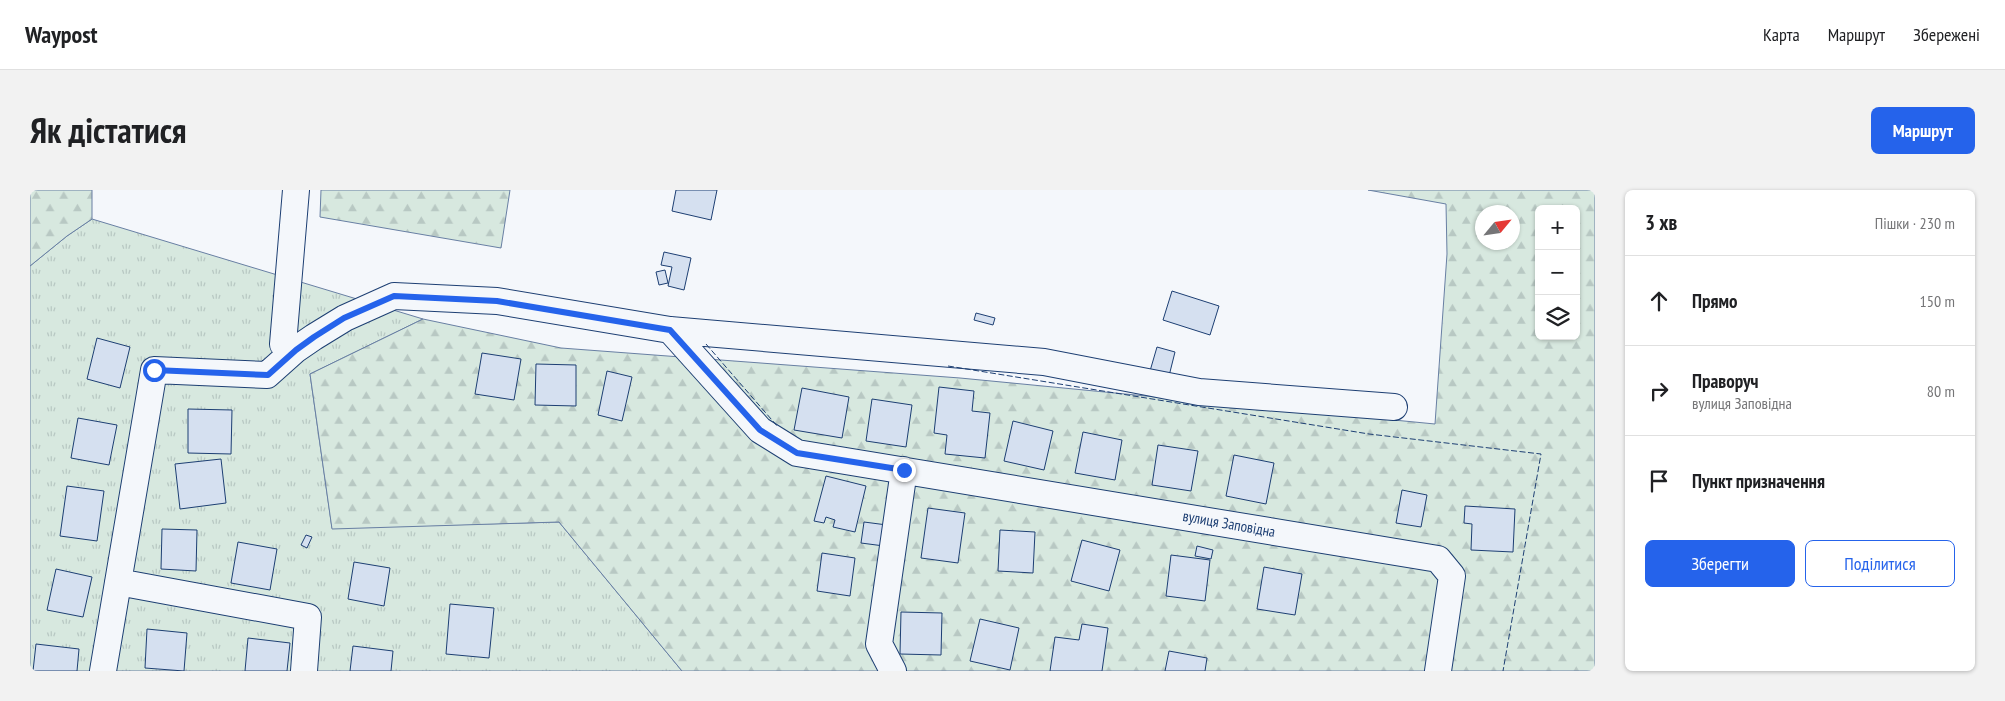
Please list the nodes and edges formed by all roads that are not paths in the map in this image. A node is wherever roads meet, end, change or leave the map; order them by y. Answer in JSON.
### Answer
{"nodes":[{"id":1,"x":296,"y":190,"type":"edge"},
{"id":2,"x":670,"y":330,"type":"junction"},
{"id":3,"x":296,"y":350,"type":"junction"},
{"id":4,"x":1394,"y":407,"type":"dead end"},
{"id":5,"x":904,"y":470,"type":"junction"},
{"id":6,"x":118,"y":582,"type":"junction"},
{"id":7,"x":103,"y":671,"type":"edge"},
{"id":8,"x":304,"y":671,"type":"edge"},
{"id":9,"x":893,"y":671,"type":"edge"},
{"id":10,"x":1438,"y":671,"type":"edge"}],
"edges":[{"from":1,"to":3,"type":"street"},
{"from":2,"to":3,"type":"street"},
{"from":2,"to":4,"type":"street"},
{"from":2,"to":5,"type":"street","name":"вулиця Заповідна"},
{"from":3,"to":6,"type":"street"},
{"from":5,"to":9,"type":"street"},
{"from":5,"to":10,"type":"street","name":"вулиця Заповідна"},
{"from":6,"to":7,"type":"street"},
{"from":6,"to":8,"type":"street"}]}
